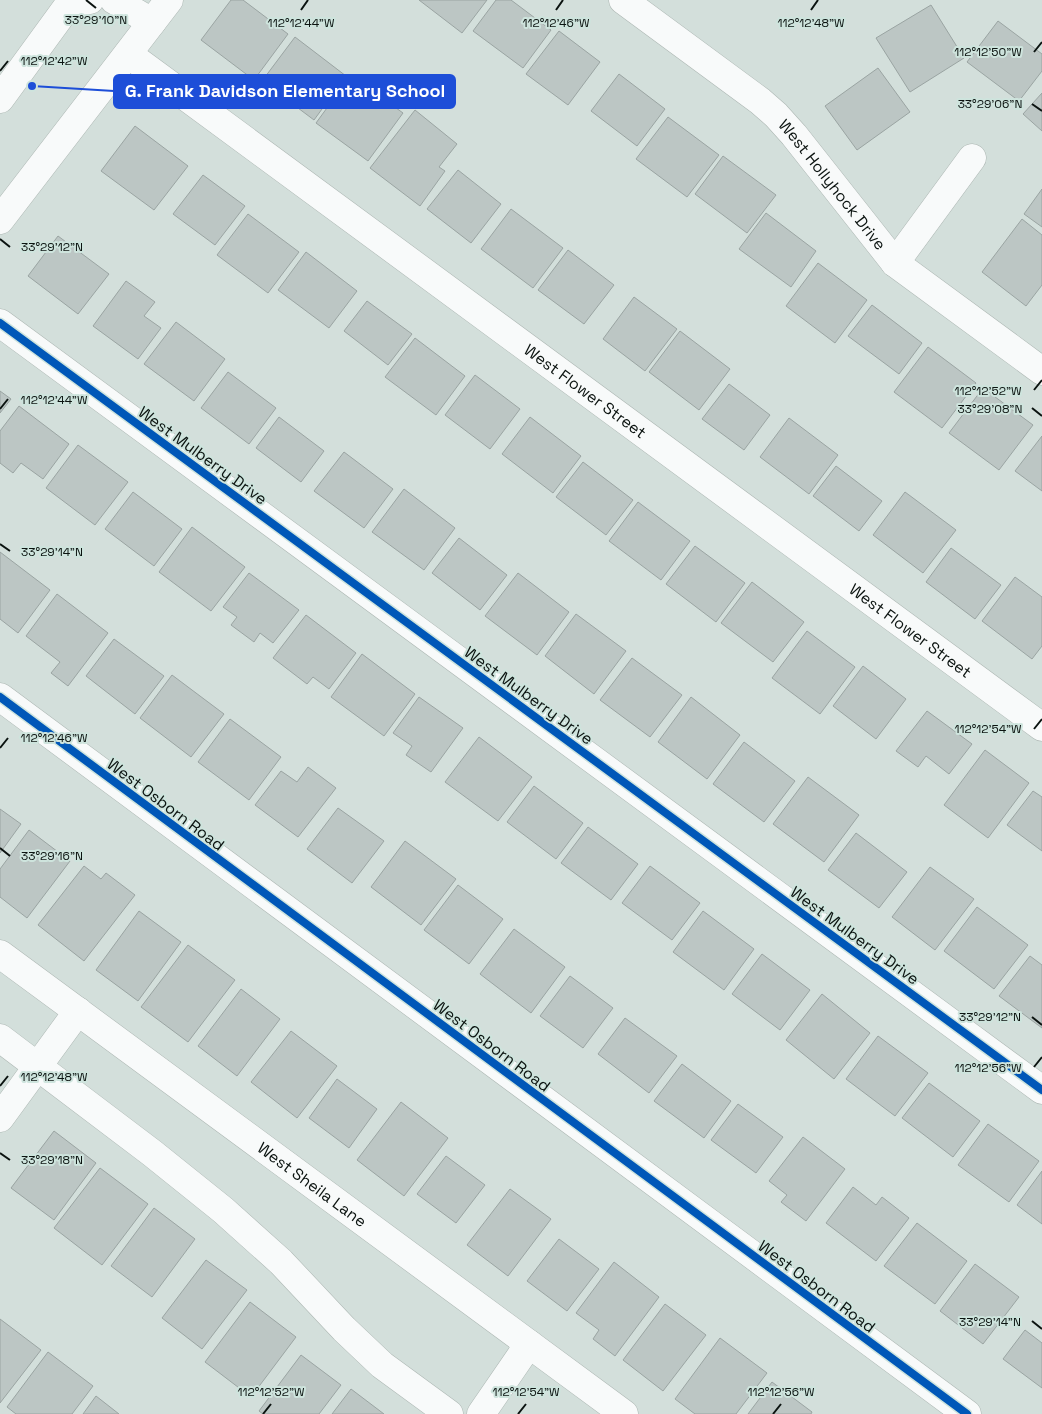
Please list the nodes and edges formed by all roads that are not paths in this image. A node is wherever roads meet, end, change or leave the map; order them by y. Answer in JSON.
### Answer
{"nodes":[{"id":1,"x":90,"y":0,"type":"edge"},
{"id":2,"x":114,"y":0,"type":"edge"},
{"id":3,"x":169,"y":0,"type":"edge"},
{"id":4,"x":623,"y":0,"type":"edge"},
{"id":5,"x":152,"y":22,"type":"junction"},
{"id":6,"x":128,"y":54,"type":"junction"},
{"id":7,"x":0,"y":99,"type":"edge"},
{"id":8,"x":972,"y":158,"type":"dead end"},
{"id":9,"x":0,"y":220,"type":"edge"},
{"id":10,"x":895,"y":263,"type":"junction"},
{"id":11,"x":0,"y":323,"type":"edge"},
{"id":12,"x":1042,"y":371,"type":"edge"},
{"id":13,"x":0,"y":697,"type":"edge"},
{"id":14,"x":1042,"y":727,"type":"edge"},
{"id":15,"x":0,"y":954,"type":"edge"},
{"id":16,"x":78,"y":1011,"type":"junction"},
{"id":17,"x":0,"y":1038,"type":"edge"},
{"id":18,"x":38,"y":1066,"type":"junction"},
{"id":19,"x":1042,"y":1090,"type":"edge"},
{"id":20,"x":0,"y":1118,"type":"edge"},
{"id":21,"x":529,"y":1344,"type":"junction"},
{"id":22,"x":449,"y":1414,"type":"edge"},
{"id":23,"x":481,"y":1414,"type":"edge"},
{"id":24,"x":624,"y":1414,"type":"edge"},
{"id":25,"x":967,"y":1414,"type":"edge"}],
"edges":[{"from":1,"to":7,"type":"street"},
{"from":2,"to":5,"type":"street"},
{"from":3,"to":5,"type":"street"},
{"from":4,"to":10,"type":"street","name":"West Hollyhock Drive"},
{"from":5,"to":6,"type":"street"},
{"from":6,"to":9,"type":"street"},
{"from":6,"to":14,"type":"street","name":"West Flower Street"},
{"from":8,"to":10,"type":"street"},
{"from":10,"to":12,"type":"street","name":"West Hollyhock Drive"},
{"from":11,"to":19,"type":"street","name":"West Mulberry Drive"},
{"from":13,"to":25,"type":"street","name":"West Osborn Road"},
{"from":15,"to":16,"type":"street","name":"West Sheila Lane"},
{"from":16,"to":18,"type":"street"},
{"from":16,"to":21,"type":"street","name":"West Sheila Lane"},
{"from":17,"to":18,"type":"street"},
{"from":18,"to":20,"type":"street"},
{"from":18,"to":22,"type":"street"},
{"from":21,"to":23,"type":"street"},
{"from":21,"to":24,"type":"street","name":"West Sheila Lane"}]}
